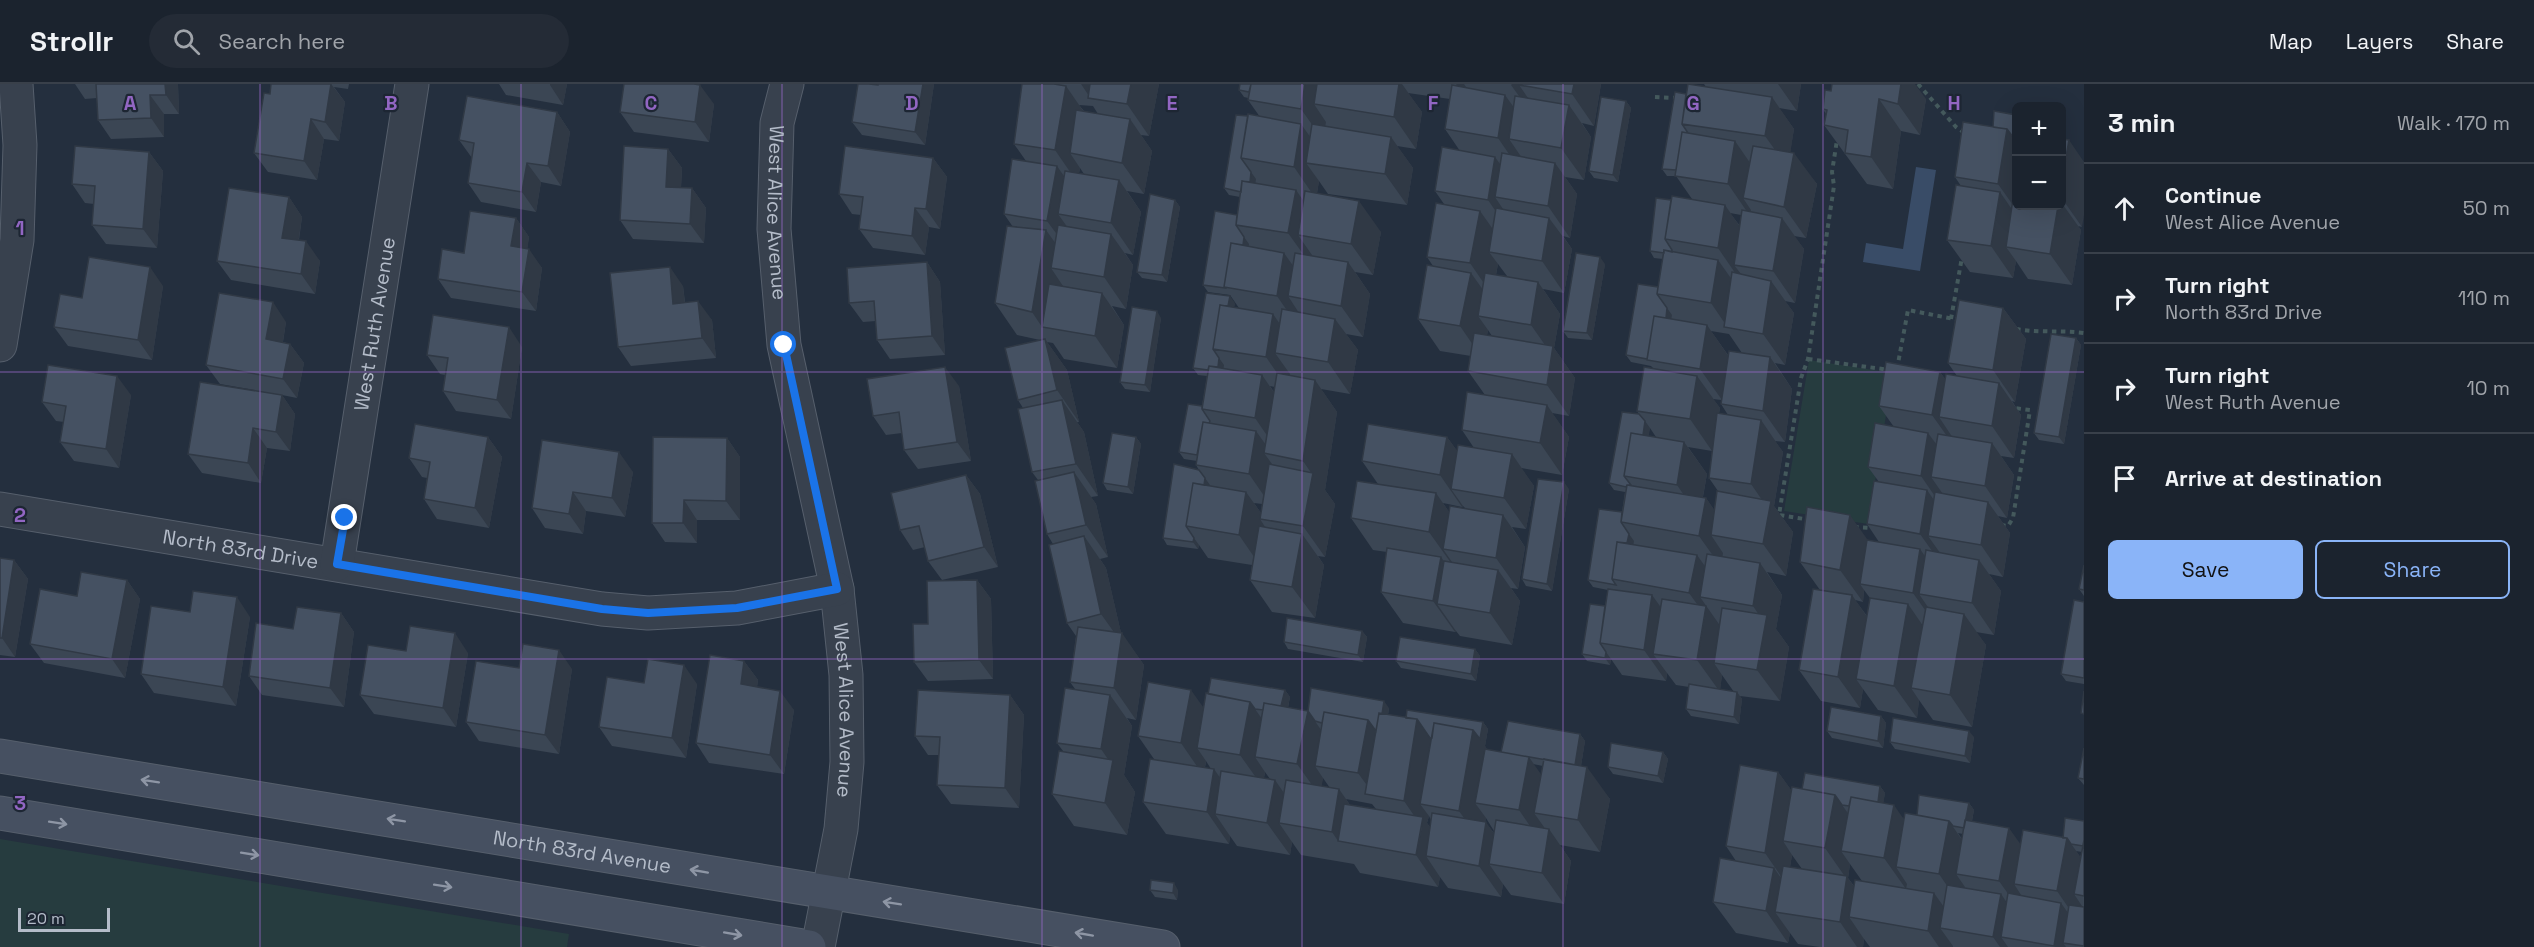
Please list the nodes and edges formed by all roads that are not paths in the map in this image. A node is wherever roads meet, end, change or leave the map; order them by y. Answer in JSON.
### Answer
{"nodes":[{"id":1,"x":16,"y":84,"type":"edge"},
{"id":2,"x":412,"y":84,"type":"edge"},
{"id":3,"x":787,"y":84,"type":"edge"},
{"id":4,"x":0,"y":345,"type":"edge"},
{"id":5,"x":0,"y":509,"type":"edge"},
{"id":6,"x":337,"y":564,"type":"junction"},
{"id":7,"x":837,"y":589,"type":"junction"},
{"id":8,"x":0,"y":756,"type":"edge"},
{"id":9,"x":0,"y":813,"type":"edge"},
{"id":10,"x":828,"y":892,"type":"junction"},
{"id":11,"x":809,"y":947,"type":"edge"},
{"id":12,"x":818,"y":947,"type":"edge"},
{"id":13,"x":1163,"y":947,"type":"edge"}],
"edges":[{"from":1,"to":4,"type":"street"},
{"from":2,"to":6,"type":"street","name":"West Ruth Avenue"},
{"from":3,"to":7,"type":"street","name":"West Alice Avenue"},
{"from":5,"to":6,"type":"street","name":"North 83rd Drive"},
{"from":6,"to":7,"type":"street","name":"North 83rd Drive"},
{"from":7,"to":10,"type":"street","name":"West Alice Avenue"},
{"from":10,"to":8,"type":"main road","name":"North 83rd Avenue","one_way":true},
{"from":9,"to":11,"type":"main road","one_way":true},
{"from":10,"to":12,"type":"street","name":"West Alice Avenue"},
{"from":13,"to":10,"type":"main road","name":"North 83rd Avenue","one_way":true}]}
